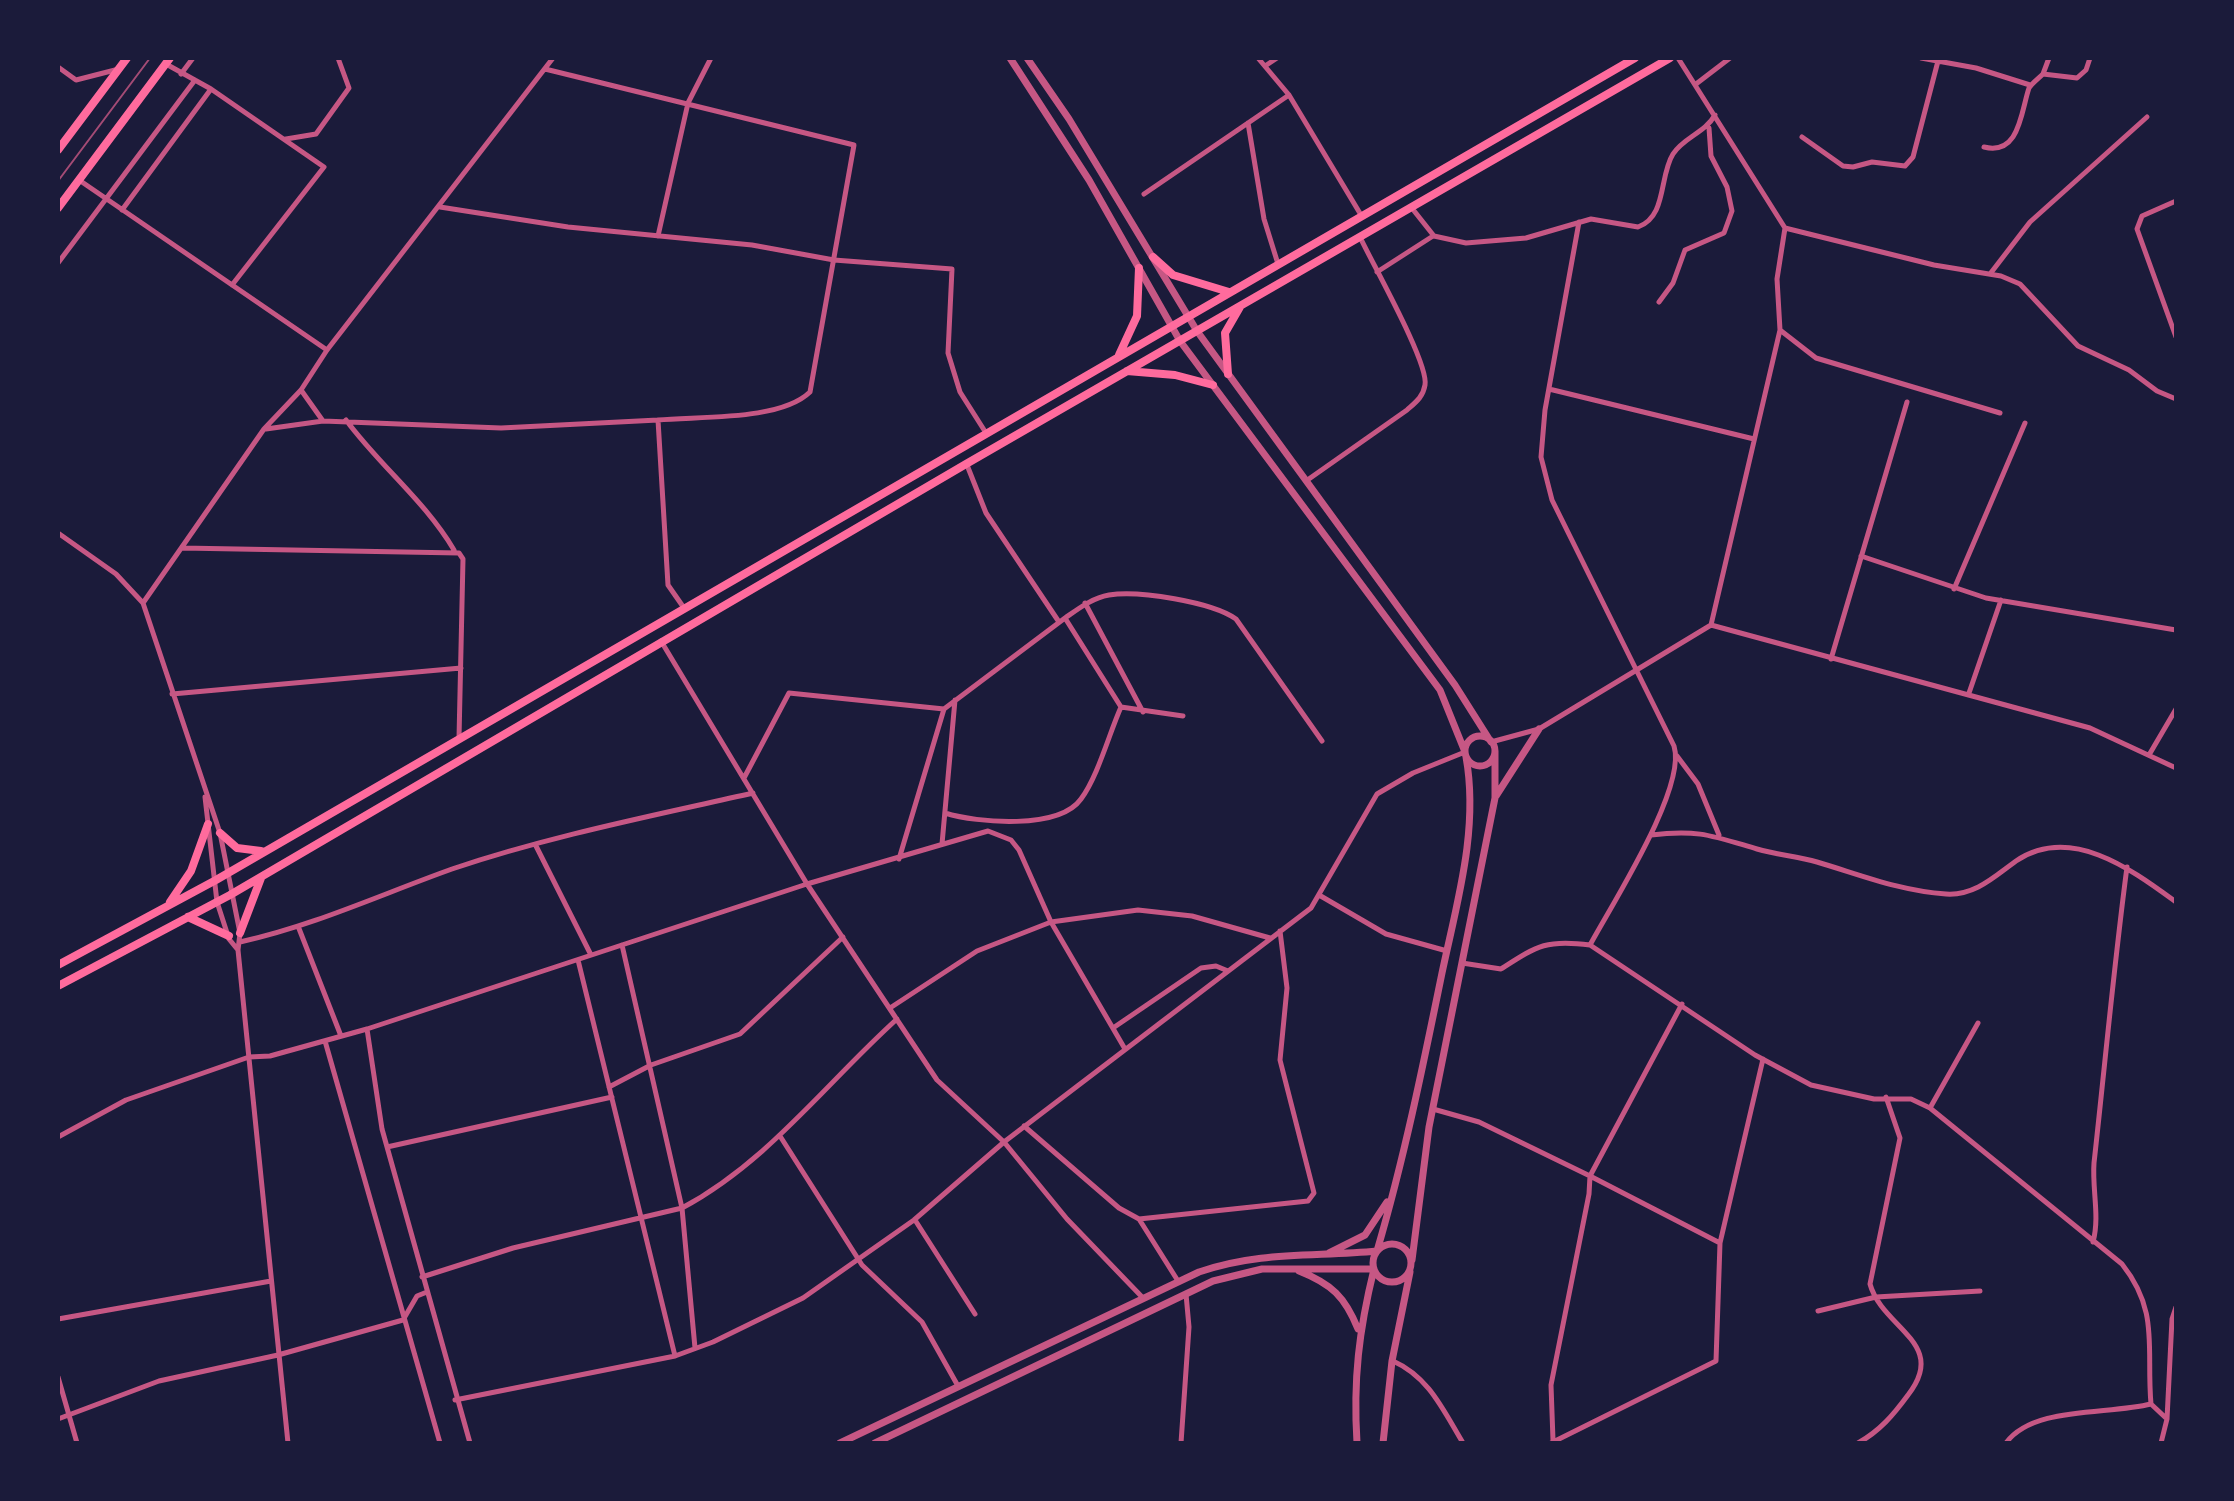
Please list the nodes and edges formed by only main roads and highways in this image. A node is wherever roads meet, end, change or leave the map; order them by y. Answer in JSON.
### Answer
{"nodes":[{"id":1,"x":127,"y":58,"type":"edge"},
{"id":2,"x":1635,"y":58,"type":"edge"},
{"id":3,"x":1670,"y":58,"type":"edge"},
{"id":4,"x":168,"y":61,"type":"edge"},
{"id":5,"x":58,"y":150,"type":"edge"},
{"id":6,"x":58,"y":208,"type":"edge"},
{"id":7,"x":1153,"y":257,"type":"road end"},
{"id":8,"x":1139,"y":268,"type":"road end"},
{"id":9,"x":1230,"y":292,"type":"junction"},
{"id":10,"x":1241,"y":306,"type":"junction"},
{"id":11,"x":1118,"y":357,"type":"junction"},
{"id":12,"x":1126,"y":371,"type":"junction"},
{"id":13,"x":1228,"y":374,"type":"road end"},
{"id":14,"x":1213,"y":385,"type":"road end"},
{"id":15,"x":208,"y":824,"type":"road end"},
{"id":16,"x":220,"y":833,"type":"road end"},
{"id":17,"x":266,"y":850,"type":"junction"},
{"id":18,"x":262,"y":876,"type":"junction"},
{"id":19,"x":166,"y":907,"type":"junction"},
{"id":20,"x":188,"y":917,"type":"junction"},
{"id":21,"x":229,"y":936,"type":"road end"},
{"id":22,"x":240,"y":937,"type":"road end"},
{"id":23,"x":58,"y":965,"type":"edge"},
{"id":24,"x":58,"y":986,"type":"edge"}],
"edges":[{"from":1,"to":5,"type":"main road"},
{"from":2,"to":9,"type":"main road"},
{"from":3,"to":10,"type":"main road"},
{"from":4,"to":6,"type":"main road"},
{"from":7,"to":9,"type":"main road"},
{"from":8,"to":11,"type":"main road"},
{"from":9,"to":11,"type":"main road"},
{"from":10,"to":12,"type":"main road"},
{"from":10,"to":13,"type":"main road"},
{"from":11,"to":17,"type":"main road"},
{"from":12,"to":14,"type":"main road"},
{"from":12,"to":18,"type":"main road"},
{"from":15,"to":19,"type":"main road"},
{"from":16,"to":17,"type":"main road"},
{"from":17,"to":19,"type":"main road"},
{"from":18,"to":20,"type":"main road"},
{"from":18,"to":22,"type":"main road"},
{"from":19,"to":23,"type":"main road"},
{"from":20,"to":21,"type":"main road"},
{"from":20,"to":24,"type":"main road"}]}
